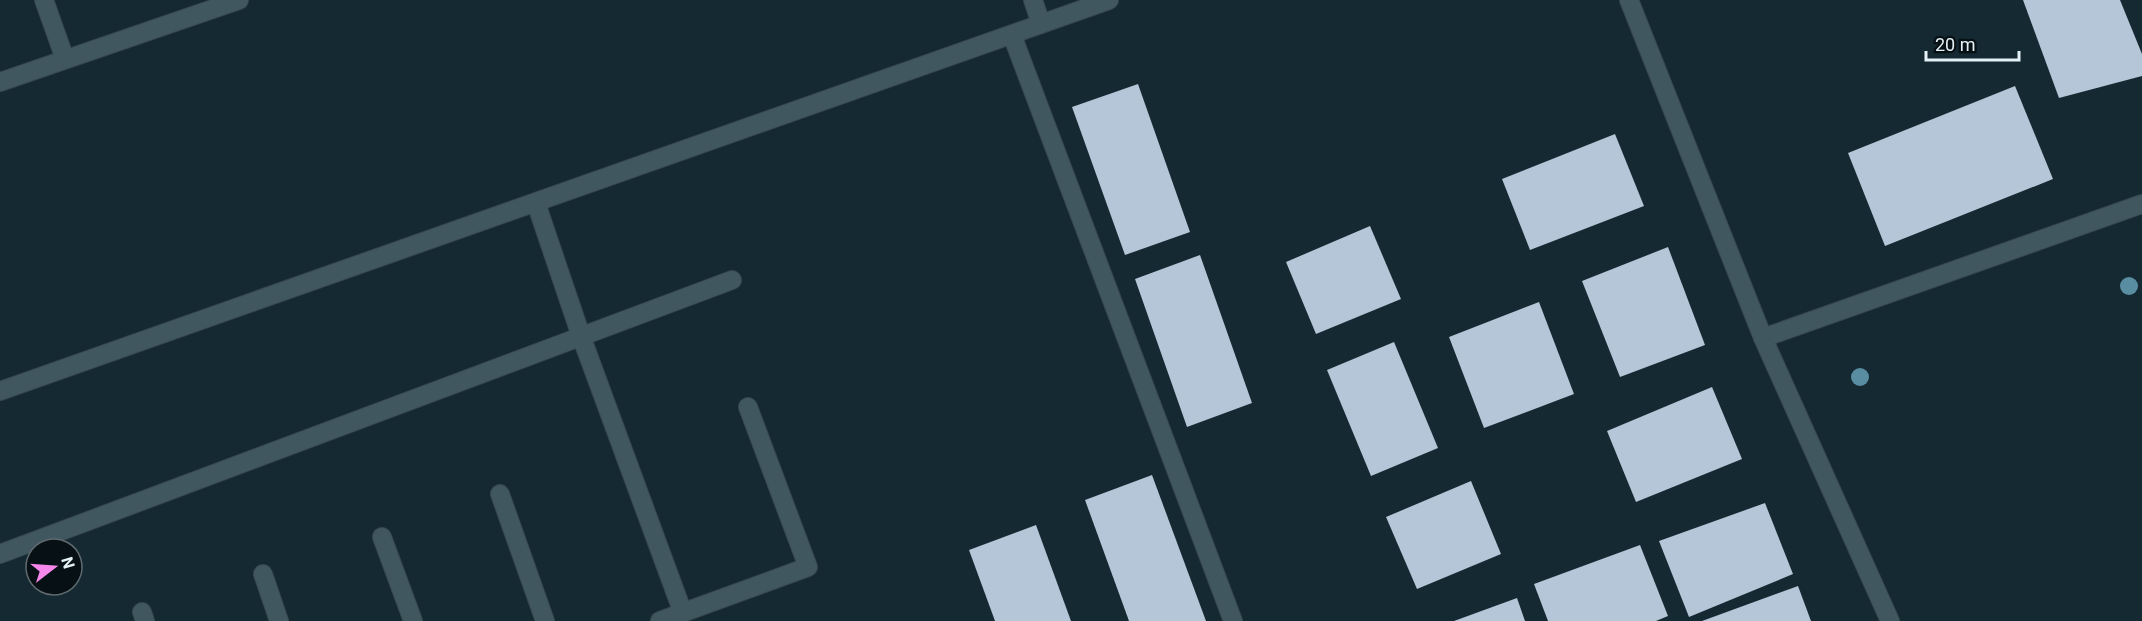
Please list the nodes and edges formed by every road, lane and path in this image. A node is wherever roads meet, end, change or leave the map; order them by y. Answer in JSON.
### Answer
{"nodes":[{"id":1,"x":44,"y":0,"type":"edge"},
{"id":2,"x":239,"y":0,"type":"edge"},
{"id":3,"x":1033,"y":0,"type":"edge"},
{"id":4,"x":1109,"y":0,"type":"edge"},
{"id":5,"x":1629,"y":0,"type":"edge"},
{"id":6,"x":1041,"y":24,"type":"junction"},
{"id":7,"x":1012,"y":35,"type":"junction"},
{"id":8,"x":65,"y":60,"type":"junction"},
{"id":9,"x":0,"y":82,"type":"edge"},
{"id":10,"x":537,"y":203,"type":"junction"},
{"id":11,"x":2142,"y":204,"type":"edge"},
{"id":12,"x":732,"y":280,"type":"dead end"},
{"id":13,"x":581,"y":336,"type":"junction"},
{"id":14,"x":1763,"y":339,"type":"junction"},
{"id":15,"x":0,"y":391,"type":"edge"},
{"id":16,"x":748,"y":406,"type":"dead end"},
{"id":17,"x":500,"y":494,"type":"dead end"},
{"id":18,"x":382,"y":537,"type":"dead end"},
{"id":19,"x":0,"y":554,"type":"edge"},
{"id":20,"x":263,"y":574,"type":"dead end"},
{"id":21,"x":683,"y":613,"type":"junction"},
{"id":22,"x":279,"y":621,"type":"edge"},
{"id":23,"x":413,"y":621,"type":"edge"},
{"id":24,"x":545,"y":621,"type":"edge"},
{"id":25,"x":660,"y":621,"type":"edge"},
{"id":26,"x":1233,"y":621,"type":"edge"},
{"id":27,"x":1890,"y":621,"type":"edge"}],
"edges":[{"from":1,"to":8,"type":"street"},
{"from":2,"to":8,"type":"street"},
{"from":3,"to":6,"type":"street"},
{"from":4,"to":6,"type":"street"},
{"from":5,"to":14,"type":"street"},
{"from":6,"to":7,"type":"street"},
{"from":7,"to":10,"type":"street"},
{"from":7,"to":26,"type":"street"},
{"from":8,"to":9,"type":"street"},
{"from":10,"to":13,"type":"street"},
{"from":10,"to":15,"type":"street"},
{"from":11,"to":14,"type":"street"},
{"from":12,"to":13,"type":"street"},
{"from":13,"to":19,"type":"street"},
{"from":13,"to":21,"type":"street"},
{"from":14,"to":27,"type":"street"},
{"from":16,"to":21,"type":"street"},
{"from":17,"to":24,"type":"street"},
{"from":18,"to":23,"type":"street"},
{"from":20,"to":22,"type":"street"},
{"from":21,"to":25,"type":"street"}]}
